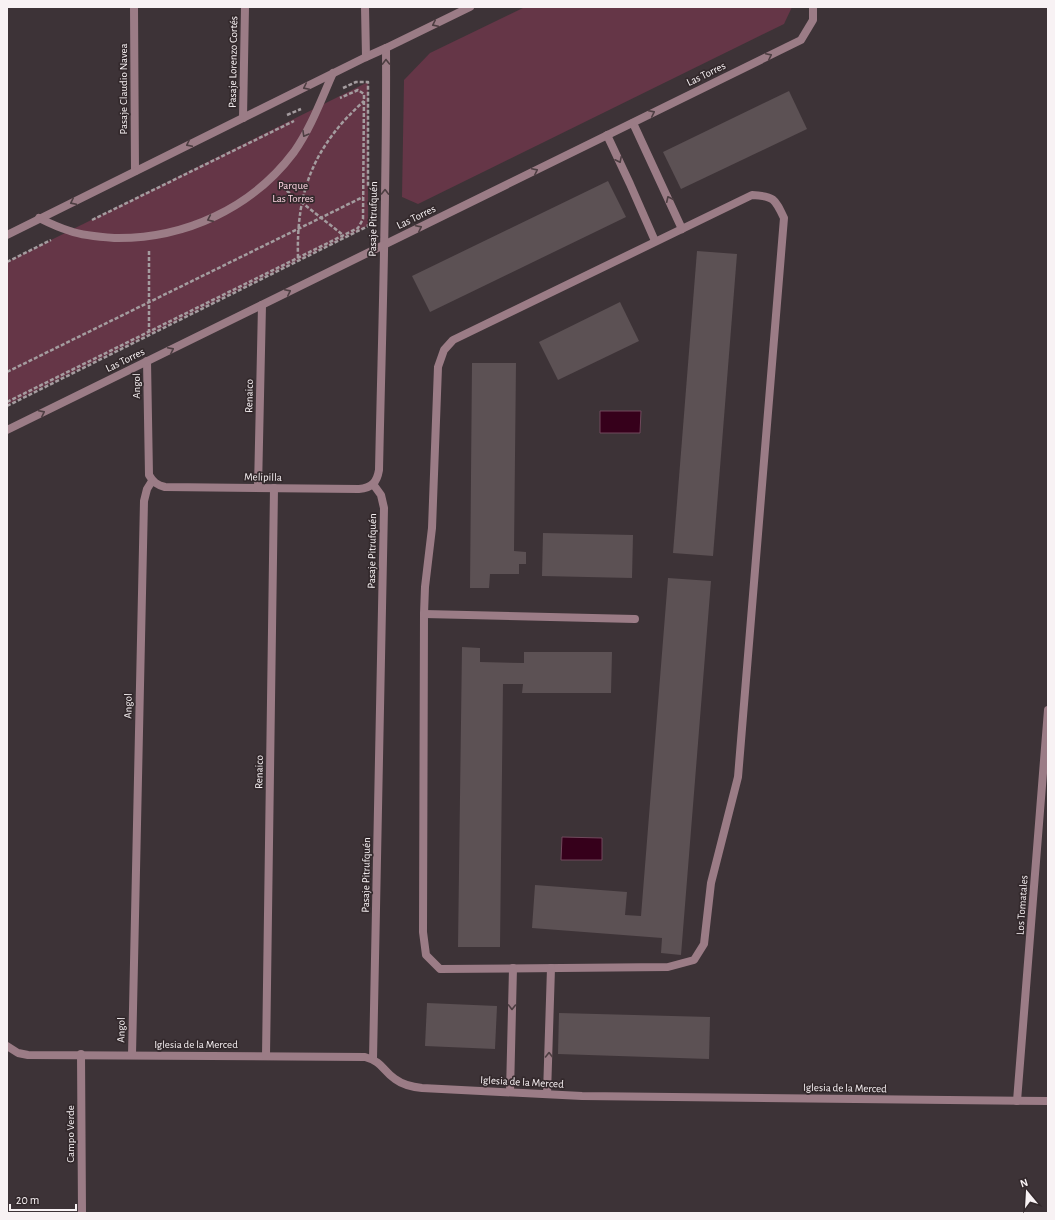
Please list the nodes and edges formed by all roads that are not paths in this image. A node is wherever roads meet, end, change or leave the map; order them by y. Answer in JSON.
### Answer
{"nodes":[{"id":1,"x":134,"y":7,"type":"edge"},
{"id":2,"x":245,"y":7,"type":"edge"},
{"id":3,"x":365,"y":7,"type":"edge"},
{"id":4,"x":470,"y":7,"type":"edge"},
{"id":5,"x":813,"y":7,"type":"edge"},
{"id":6,"x":386,"y":48,"type":"junction"},
{"id":7,"x":366,"y":57,"type":"junction"},
{"id":8,"x":333,"y":73,"type":"junction"},
{"id":9,"x":243,"y":118,"type":"junction"},
{"id":10,"x":633,"y":123,"type":"junction"},
{"id":11,"x":607,"y":136,"type":"junction"},
{"id":12,"x":135,"y":171,"type":"junction"},
{"id":13,"x":39,"y":218,"type":"junction"},
{"id":14,"x":682,"y":229,"type":"junction"},
{"id":15,"x":7,"y":235,"type":"edge"},
{"id":16,"x":655,"y":241,"type":"junction"},
{"id":17,"x":384,"y":245,"type":"junction"},
{"id":18,"x":262,"y":305,"type":"junction"},
{"id":19,"x":147,"y":361,"type":"junction"},
{"id":20,"x":7,"y":430,"type":"edge"},
{"id":21,"x":152,"y":481,"type":"junction"},
{"id":22,"x":373,"y":484,"type":"junction"},
{"id":23,"x":258,"y":488,"type":"junction"},
{"id":24,"x":274,"y":488,"type":"junction"},
{"id":25,"x":424,"y":614,"type":"junction"},
{"id":26,"x":635,"y":619,"type":"dead end"},
{"id":27,"x":1048,"y":710,"type":"edge"},
{"id":28,"x":513,"y":968,"type":"junction"},
{"id":29,"x":551,"y":968,"type":"junction"},
{"id":30,"x":7,"y":1046,"type":"edge"},
{"id":31,"x":81,"y":1054,"type":"junction"},
{"id":32,"x":132,"y":1055,"type":"junction"},
{"id":33,"x":266,"y":1056,"type":"junction"},
{"id":34,"x":373,"y":1059,"type":"junction"},
{"id":35,"x":510,"y":1092,"type":"junction"},
{"id":36,"x":547,"y":1094,"type":"junction"},
{"id":37,"x":1017,"y":1101,"type":"junction"},
{"id":38,"x":1048,"y":1101,"type":"edge"},
{"id":39,"x":82,"y":1213,"type":"edge"}],
"edges":[{"from":1,"to":12,"type":"street","name":"Pasaje Claudio Navea"},
{"from":2,"to":9,"type":"street","name":"Pasaje Lorenzo Cortés"},
{"from":3,"to":7,"type":"street"},
{"from":4,"to":6,"type":"street","one_way":true},
{"from":10,"to":5,"type":"street","name":"Las Torres","one_way":true},
{"from":6,"to":7,"type":"street"},
{"from":17,"to":6,"type":"street","name":"Pasaje Pitrufquén","one_way":true},
{"from":7,"to":8,"type":"street"},
{"from":8,"to":9,"type":"street","one_way":true},
{"from":8,"to":13,"type":"street","one_way":true},
{"from":9,"to":12,"type":"street","one_way":true},
{"from":10,"to":11,"type":"street","name":"Las Torres"},
{"from":14,"to":10,"type":"street","one_way":true},
{"from":11,"to":16,"type":"street","one_way":true},
{"from":17,"to":11,"type":"street","name":"Las Torres","one_way":true},
{"from":12,"to":13,"type":"street","one_way":true},
{"from":13,"to":15,"type":"street"},
{"from":14,"to":16,"type":"street"},
{"from":14,"to":29,"type":"street"},
{"from":16,"to":25,"type":"street"},
{"from":18,"to":17,"type":"street","name":"Las Torres","one_way":true},
{"from":17,"to":22,"type":"street","name":"Pasaje Pitrufquén"},
{"from":19,"to":18,"type":"street","name":"Las Torres","one_way":true},
{"from":18,"to":23,"type":"street","name":"Renaico"},
{"from":20,"to":19,"type":"street","name":"Las Torres","one_way":true},
{"from":19,"to":21,"type":"street","name":"Angol"},
{"from":21,"to":23,"type":"street","name":"Melipilla"},
{"from":21,"to":32,"type":"street","name":"Angol"},
{"from":22,"to":24,"type":"street","name":"Melipilla"},
{"from":22,"to":34,"type":"street","name":"Pasaje Pitrufquén"},
{"from":23,"to":24,"type":"street","name":"Melipilla"},
{"from":24,"to":33,"type":"street","name":"Renaico"},
{"from":25,"to":26,"type":"street"},
{"from":25,"to":28,"type":"street"},
{"from":27,"to":37,"type":"street","name":"Los Tomatales"},
{"from":28,"to":29,"type":"street"},
{"from":28,"to":35,"type":"street","one_way":true},
{"from":36,"to":29,"type":"street","one_way":true},
{"from":30,"to":31,"type":"street","name":"Iglesia de la Merced"},
{"from":31,"to":32,"type":"street","name":"Iglesia de la Merced"},
{"from":31,"to":39,"type":"street","name":"Campo Verde"},
{"from":32,"to":33,"type":"street","name":"Iglesia de la Merced"},
{"from":33,"to":34,"type":"street","name":"Iglesia de la Merced"},
{"from":34,"to":35,"type":"street","name":"Iglesia de la Merced"},
{"from":35,"to":36,"type":"street","name":"Iglesia de la Merced"},
{"from":36,"to":37,"type":"street","name":"Iglesia de la Merced"},
{"from":37,"to":38,"type":"street","name":"Iglesia de la Merced"}]}
